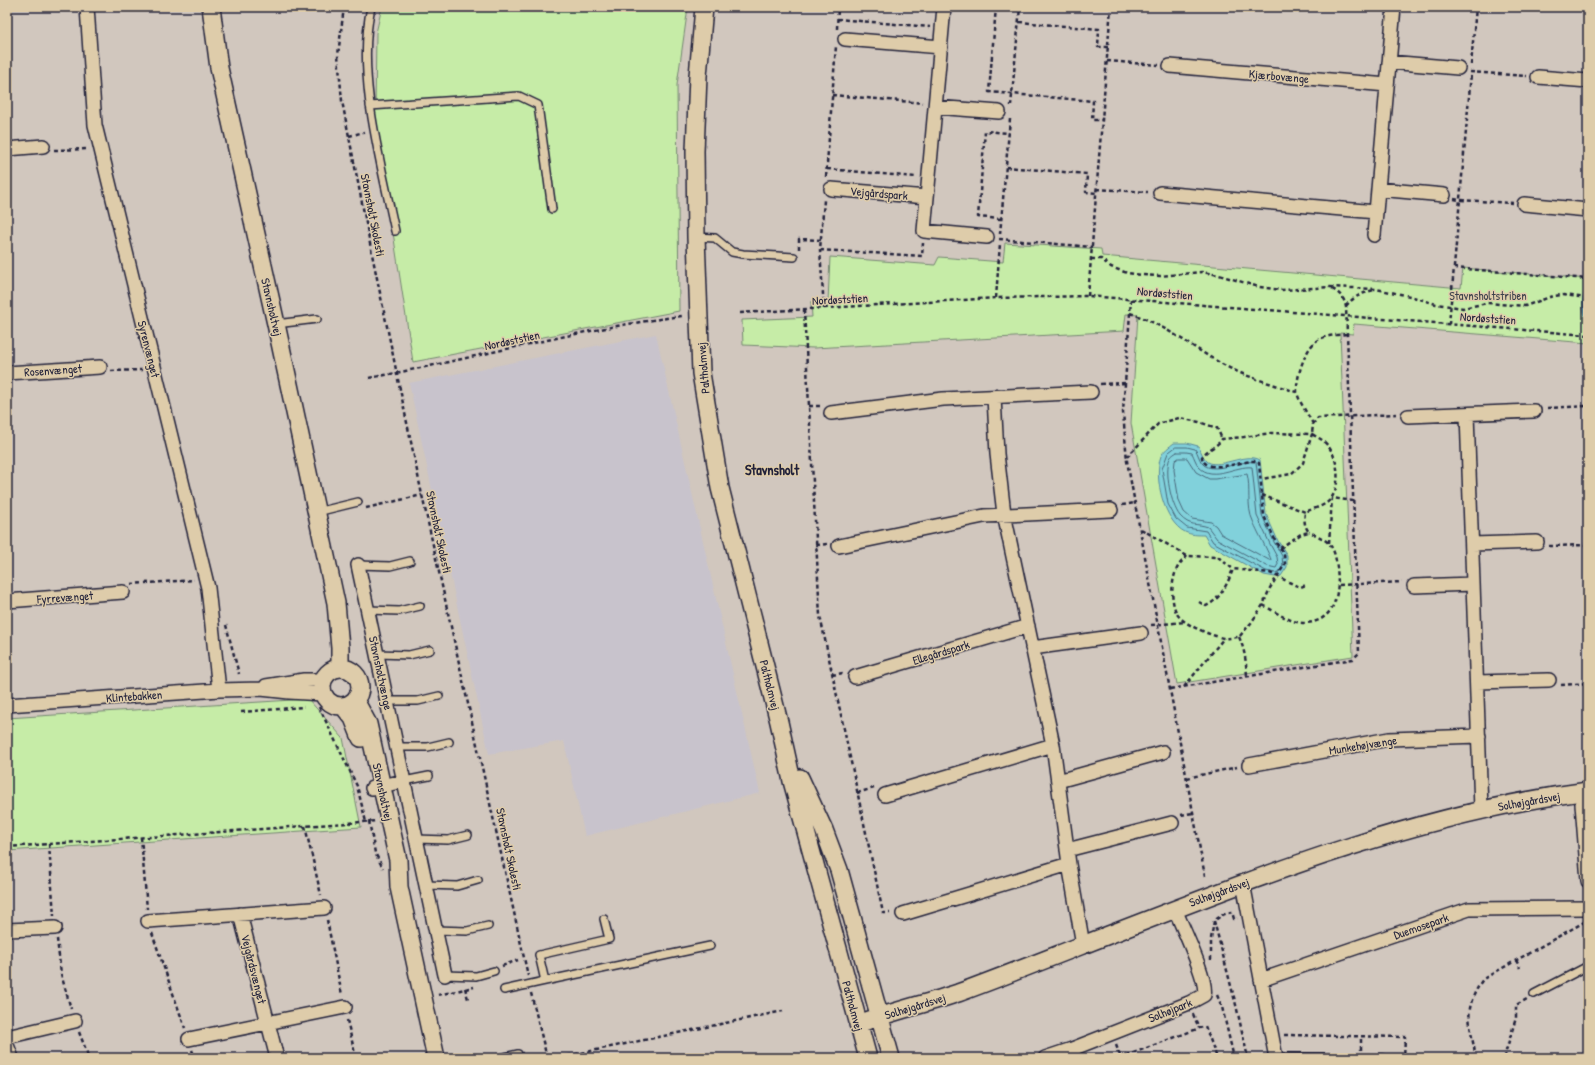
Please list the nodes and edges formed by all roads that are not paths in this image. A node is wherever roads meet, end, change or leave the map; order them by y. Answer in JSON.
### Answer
{"nodes":[{"id":1,"x":87,"y":7,"type":"edge"},
{"id":2,"x":372,"y":7,"type":"edge"},
{"id":3,"x":704,"y":7,"type":"edge"},
{"id":4,"x":944,"y":7,"type":"edge"},
{"id":5,"x":1394,"y":7,"type":"edge"},
{"id":6,"x":212,"y":9,"type":"edge"},
{"id":7,"x":839,"y":39,"type":"road end"},
{"id":8,"x":941,"y":48,"type":"junction"},
{"id":9,"x":1389,"y":62,"type":"junction"},
{"id":10,"x":1170,"y":66,"type":"road end"},
{"id":11,"x":1458,"y":68,"type":"dead end"},
{"id":12,"x":1538,"y":77,"type":"road end"},
{"id":13,"x":1588,"y":81,"type":"edge"},
{"id":14,"x":1387,"y":85,"type":"junction"},
{"id":15,"x":370,"y":106,"type":"junction"},
{"id":16,"x":936,"y":106,"type":"junction"},
{"id":17,"x":999,"y":112,"type":"dead end"},
{"id":18,"x":43,"y":146,"type":"road end"},
{"id":19,"x":7,"y":149,"type":"edge"},
{"id":20,"x":827,"y":188,"type":"road end"},
{"id":21,"x":1378,"y":189,"type":"junction"},
{"id":22,"x":1160,"y":193,"type":"road end"},
{"id":23,"x":1444,"y":195,"type":"dead end"},
{"id":24,"x":927,"y":197,"type":"junction"},
{"id":25,"x":1524,"y":204,"type":"road end"},
{"id":26,"x":552,"y":209,"type":"dead end"},
{"id":27,"x":1588,"y":210,"type":"edge"},
{"id":28,"x":1376,"y":212,"type":"junction"},
{"id":29,"x":395,"y":230,"type":"dead end"},
{"id":30,"x":1374,"y":235,"type":"dead end"},
{"id":31,"x":696,"y":237,"type":"junction"},
{"id":32,"x":993,"y":238,"type":"road end"},
{"id":33,"x":794,"y":257,"type":"road end"},
{"id":34,"x":317,"y":319,"type":"dead end"},
{"id":35,"x":276,"y":324,"type":"junction"},
{"id":36,"x":100,"y":367,"type":"road end"},
{"id":37,"x":7,"y":373,"type":"edge"},
{"id":38,"x":1091,"y":392,"type":"road end"},
{"id":39,"x":994,"y":397,"type":"junction"},
{"id":40,"x":1534,"y":411,"type":"road end"},
{"id":41,"x":831,"y":413,"type":"dead end"},
{"id":42,"x":1467,"y":414,"type":"junction"},
{"id":43,"x":1408,"y":416,"type":"road end"},
{"id":44,"x":358,"y":502,"type":"dead end"},
{"id":45,"x":1115,"y":508,"type":"road end"},
{"id":46,"x":317,"y":512,"type":"junction"},
{"id":47,"x":1004,"y":514,"type":"junction"},
{"id":48,"x":1538,"y":542,"type":"road end"},
{"id":49,"x":1472,"y":544,"type":"junction"},
{"id":50,"x":839,"y":546,"type":"dead end"},
{"id":51,"x":410,"y":561,"type":"dead end"},
{"id":52,"x":358,"y":565,"type":"joint"},
{"id":53,"x":1473,"y":584,"type":"junction"},
{"id":54,"x":1414,"y":586,"type":"road end"},
{"id":55,"x":123,"y":592,"type":"road end"},
{"id":56,"x":7,"y":601,"type":"edge"},
{"id":57,"x":420,"y":606,"type":"dead end"},
{"id":58,"x":368,"y":610,"type":"junction"},
{"id":59,"x":1028,"y":626,"type":"junction"},
{"id":60,"x":1141,"y":633,"type":"dead end"},
{"id":61,"x":1032,"y":648,"type":"junction"},
{"id":62,"x":430,"y":650,"type":"dead end"},
{"id":63,"x":378,"y":654,"type":"junction"},
{"id":64,"x":346,"y":669,"type":"junction"},
{"id":65,"x":855,"y":677,"type":"dead end"},
{"id":66,"x":1549,"y":680,"type":"road end"},
{"id":67,"x":1477,"y":682,"type":"junction"},
{"id":68,"x":219,"y":690,"type":"junction"},
{"id":69,"x":321,"y":694,"type":"junction"},
{"id":70,"x":439,"y":696,"type":"dead end"},
{"id":71,"x":387,"y":701,"type":"junction"},
{"id":72,"x":349,"y":703,"type":"junction"},
{"id":73,"x":7,"y":705,"type":"edge"},
{"id":74,"x":779,"y":722,"type":"junction"},
{"id":75,"x":1479,"y":736,"type":"junction"},
{"id":76,"x":449,"y":742,"type":"dead end"},
{"id":77,"x":1053,"y":745,"type":"junction"},
{"id":78,"x":397,"y":747,"type":"junction"},
{"id":79,"x":1163,"y":752,"type":"dead end"},
{"id":80,"x":1249,"y":765,"type":"road end"},
{"id":81,"x":429,"y":776,"type":"dead end"},
{"id":82,"x":404,"y":781,"type":"junction"},
{"id":83,"x":1058,"y":782,"type":"junction"},
{"id":84,"x":377,"y":787,"type":"junction"},
{"id":85,"x":1584,"y":791,"type":"edge"},
{"id":86,"x":886,"y":795,"type":"dead end"},
{"id":87,"x":1481,"y":809,"type":"junction"},
{"id":88,"x":1172,"y":823,"type":"dead end"},
{"id":89,"x":468,"y":835,"type":"dead end"},
{"id":90,"x":416,"y":839,"type":"junction"},
{"id":91,"x":1067,"y":850,"type":"junction"},
{"id":92,"x":1069,"y":864,"type":"junction"},
{"id":93,"x":478,"y":880,"type":"dead end"},
{"id":94,"x":1588,"y":881,"type":"edge"},
{"id":95,"x":1243,"y":884,"type":"junction"},
{"id":96,"x":426,"y":885,"type":"junction"},
{"id":97,"x":400,"y":887,"type":"junction"},
{"id":98,"x":324,"y":908,"type":"road end"},
{"id":99,"x":1588,"y":908,"type":"edge"},
{"id":100,"x":1175,"y":909,"type":"junction"},
{"id":101,"x":240,"y":914,"type":"junction"},
{"id":102,"x":903,"y":914,"type":"road end"},
{"id":103,"x":604,"y":919,"type":"dead end"},
{"id":104,"x":148,"y":921,"type":"road end"},
{"id":105,"x":488,"y":926,"type":"dead end"},
{"id":106,"x":55,"y":928,"type":"road end"},
{"id":107,"x":7,"y":930,"type":"edge"},
{"id":108,"x":435,"y":930,"type":"junction"},
{"id":109,"x":1082,"y":945,"type":"junction"},
{"id":110,"x":710,"y":946,"type":"dead end"},
{"id":111,"x":1588,"y":966,"type":"edge"},
{"id":112,"x":494,"y":971,"type":"road end"},
{"id":113,"x":445,"y":975,"type":"joint"},
{"id":114,"x":1261,"y":980,"type":"junction"},
{"id":115,"x":545,"y":981,"type":"junction"},
{"id":116,"x":504,"y":990,"type":"dead end"},
{"id":117,"x":1534,"y":994,"type":"road end"},
{"id":118,"x":345,"y":1007,"type":"road end"},
{"id":119,"x":879,"y":1017,"type":"junction"},
{"id":120,"x":75,"y":1021,"type":"road end"},
{"id":121,"x":267,"y":1023,"type":"junction"},
{"id":122,"x":858,"y":1024,"type":"junction"},
{"id":123,"x":7,"y":1037,"type":"edge"},
{"id":124,"x":188,"y":1039,"type":"road end"},
{"id":125,"x":7,"y":1045,"type":"edge"},
{"id":126,"x":1073,"y":1053,"type":"edge"},
{"id":127,"x":518,"y":1054,"type":"dead end"},
{"id":128,"x":12,"y":1058,"type":"edge"},
{"id":129,"x":277,"y":1058,"type":"edge"},
{"id":130,"x":436,"y":1058,"type":"edge"},
{"id":131,"x":500,"y":1058,"type":"edge"},
{"id":132,"x":868,"y":1058,"type":"edge"},
{"id":133,"x":891,"y":1058,"type":"edge"},
{"id":134,"x":1045,"y":1058,"type":"edge"},
{"id":135,"x":1276,"y":1058,"type":"edge"},
{"id":136,"x":1382,"y":1058,"type":"edge"}],
"edges":[{"from":1,"to":68,"type":"street","name":"Syrenvænget"},
{"from":2,"to":15,"type":"lane"},
{"from":3,"to":31,"type":"street","name":"Paltholmvej"},
{"from":4,"to":8,"type":"street"},
{"from":5,"to":9,"type":"street"},
{"from":6,"to":35,"type":"street","name":"Stavnsholtvej"},
{"from":7,"to":8,"type":"street"},
{"from":8,"to":16,"type":"street"},
{"from":9,"to":11,"type":"street"},
{"from":9,"to":14,"type":"street"},
{"from":10,"to":14,"type":"street","name":"Kjærbovænge"},
{"from":12,"to":13,"type":"street"},
{"from":14,"to":21,"type":"street"},
{"from":15,"to":26,"type":"lane"},
{"from":15,"to":29,"type":"lane"},
{"from":16,"to":17,"type":"street"},
{"from":16,"to":24,"type":"street"},
{"from":18,"to":19,"type":"street"},
{"from":20,"to":24,"type":"street","name":"Vejgårdspark"},
{"from":21,"to":23,"type":"street"},
{"from":21,"to":28,"type":"street"},
{"from":22,"to":28,"type":"street"},
{"from":24,"to":32,"type":"street"},
{"from":25,"to":27,"type":"street"},
{"from":28,"to":30,"type":"street"},
{"from":31,"to":33,"type":"lane"},
{"from":31,"to":74,"type":"street","name":"Paltholmvej"},
{"from":34,"to":35,"type":"lane"},
{"from":35,"to":46,"type":"street","name":"Stavnsholtvej"},
{"from":36,"to":37,"type":"street","name":"Rosenvænget"},
{"from":38,"to":39,"type":"street"},
{"from":39,"to":41,"type":"street"},
{"from":39,"to":47,"type":"street"},
{"from":40,"to":42,"type":"street"},
{"from":42,"to":43,"type":"street"},
{"from":42,"to":49,"type":"street"},
{"from":44,"to":46,"type":"lane"},
{"from":45,"to":47,"type":"street"},
{"from":46,"to":64,"type":"street","name":"Stavnsholtvej"},
{"from":47,"to":50,"type":"street"},
{"from":47,"to":59,"type":"street"},
{"from":48,"to":49,"type":"street"},
{"from":49,"to":53,"type":"street"},
{"from":51,"to":52,"type":"lane"},
{"from":52,"to":58,"type":"street","name":"Stavnsholtvænge"},
{"from":53,"to":54,"type":"street"},
{"from":53,"to":67,"type":"street"},
{"from":55,"to":56,"type":"street","name":"Fyrrevænget"},
{"from":57,"to":58,"type":"lane"},
{"from":58,"to":63,"type":"street","name":"Stavnsholtvænge"},
{"from":59,"to":61,"type":"street"},
{"from":59,"to":65,"type":"street","name":"Ellegårdspark"},
{"from":60,"to":61,"type":"street"},
{"from":61,"to":77,"type":"street"},
{"from":62,"to":63,"type":"lane"},
{"from":63,"to":71,"type":"street","name":"Stavnsholtvænge"},
{"from":64,"to":69,"type":"street"},
{"from":64,"to":72,"type":"street"},
{"from":66,"to":67,"type":"street"},
{"from":67,"to":75,"type":"street"},
{"from":68,"to":69,"type":"street","name":"Klintebakken"},
{"from":68,"to":73,"type":"street","name":"Klintebakken"},
{"from":69,"to":72,"type":"street"},
{"from":70,"to":71,"type":"lane"},
{"from":71,"to":78,"type":"street","name":"Stavnsholtvænge"},
{"from":72,"to":84,"type":"street","name":"Stavnsholtvej"},
{"from":74,"to":119,"type":"street","name":"Paltholmvej"},
{"from":74,"to":122,"type":"street","name":"Paltholmvej"},
{"from":75,"to":80,"type":"street","name":"Munkehøjvænge"},
{"from":75,"to":87,"type":"street"},
{"from":76,"to":78,"type":"lane"},
{"from":77,"to":83,"type":"street"},
{"from":77,"to":86,"type":"street"},
{"from":78,"to":82,"type":"street","name":"Stavnsholtvænge"},
{"from":79,"to":83,"type":"street"},
{"from":81,"to":82,"type":"lane"},
{"from":82,"to":84,"type":"street"},
{"from":82,"to":90,"type":"street","name":"Stavnsholtvænge"},
{"from":83,"to":91,"type":"street"},
{"from":84,"to":97,"type":"street","name":"Stavnsholtvej"},
{"from":84,"to":97,"type":"street","name":"Stavnsholtvej"},
{"from":85,"to":87,"type":"street","name":"Solhøjgårdsvej"},
{"from":85,"to":94,"type":"street"},
{"from":87,"to":95,"type":"street","name":"Solhøjgårdsvej"},
{"from":88,"to":91,"type":"street"},
{"from":89,"to":90,"type":"lane"},
{"from":90,"to":96,"type":"street","name":"Stavnsholtvænge"},
{"from":91,"to":92,"type":"street"},
{"from":92,"to":102,"type":"street"},
{"from":92,"to":109,"type":"street"},
{"from":93,"to":96,"type":"lane"},
{"from":95,"to":100,"type":"street","name":"Solhøjgårdsvej"},
{"from":95,"to":114,"type":"street"},
{"from":96,"to":108,"type":"street","name":"Stavnsholtvænge"},
{"from":97,"to":130,"type":"street","name":"Stavnsholtvej"},
{"from":98,"to":101,"type":"street"},
{"from":99,"to":114,"type":"street","name":"Duemosepark"},
{"from":100,"to":109,"type":"street","name":"Solhøjgårdsvej"},
{"from":100,"to":126,"type":"street","name":"Solhøjpark"},
{"from":101,"to":104,"type":"street"},
{"from":101,"to":121,"type":"street","name":"Vejgårdsvænget"},
{"from":103,"to":115,"type":"lane"},
{"from":105,"to":108,"type":"lane"},
{"from":106,"to":107,"type":"street"},
{"from":108,"to":113,"type":"street","name":"Stavnsholtvænge"},
{"from":109,"to":119,"type":"street","name":"Solhøjgårdsvej"},
{"from":110,"to":115,"type":"lane"},
{"from":111,"to":117,"type":"lane"},
{"from":112,"to":113,"type":"lane"},
{"from":114,"to":135,"type":"street"},
{"from":115,"to":116,"type":"lane"},
{"from":118,"to":121,"type":"street"},
{"from":119,"to":122,"type":"street","name":"Solhøjgårdsvej"},
{"from":119,"to":133,"type":"street","name":"Paltholmvej"},
{"from":120,"to":123,"type":"street"},
{"from":121,"to":124,"type":"street"},
{"from":121,"to":129,"type":"street","name":"Vejgårdsvænget"},
{"from":122,"to":132,"type":"street","name":"Paltholmvej"},
{"from":125,"to":128,"type":"street"},
{"from":126,"to":134,"type":"street","name":"Solhøjpark"},
{"from":127,"to":131,"type":"lane"},
{"from":135,"to":136,"type":"lane"}]}
